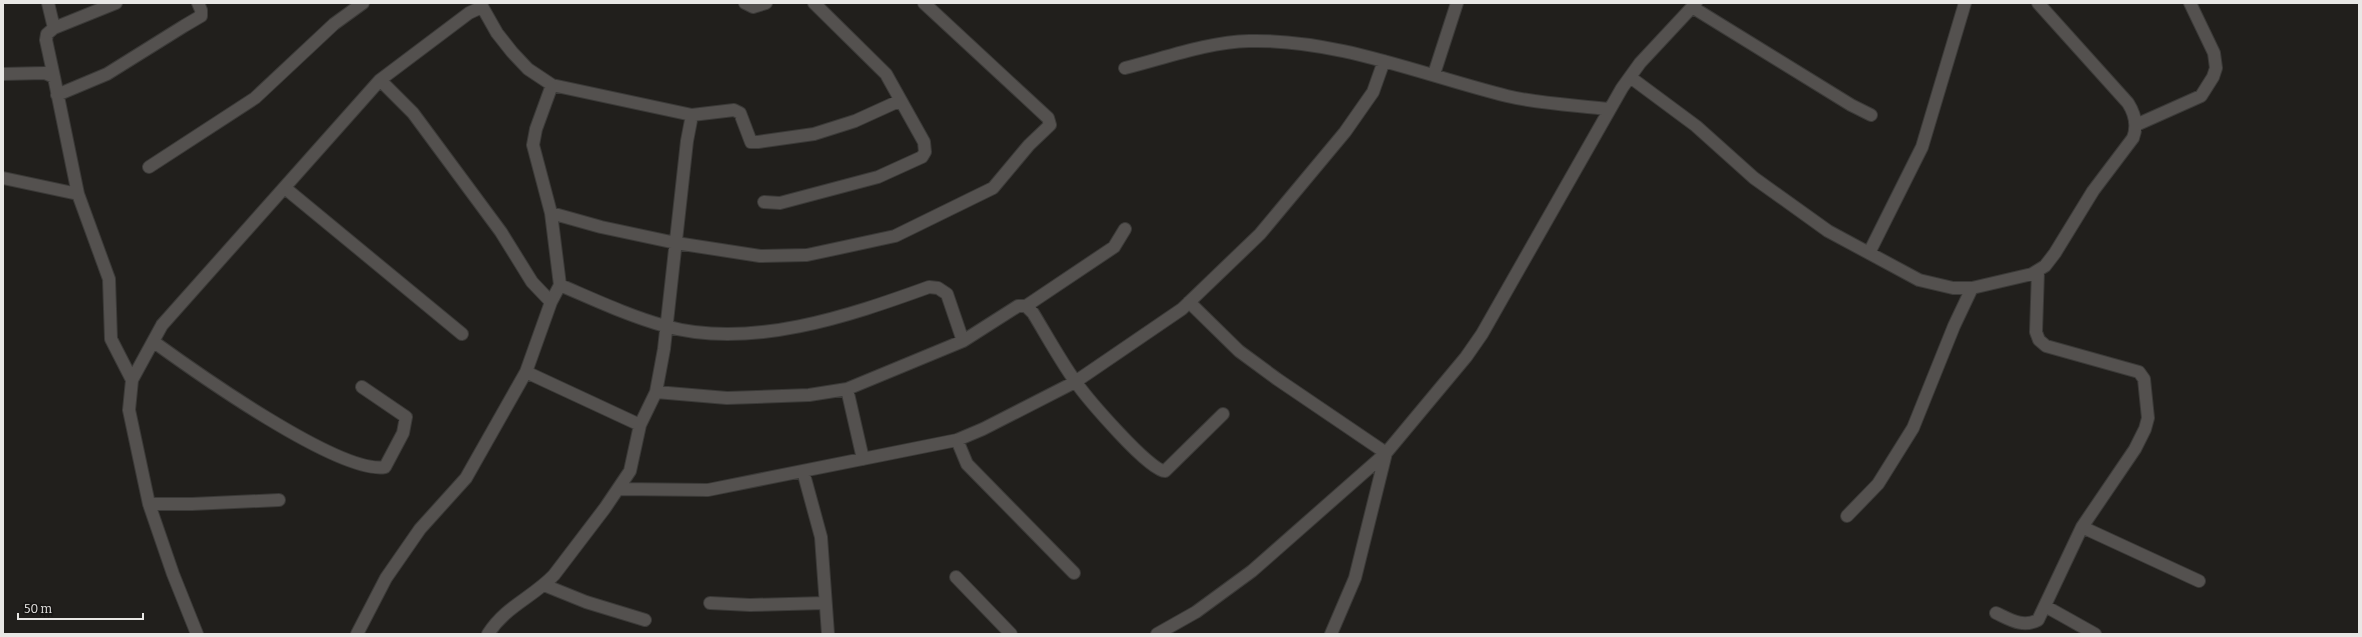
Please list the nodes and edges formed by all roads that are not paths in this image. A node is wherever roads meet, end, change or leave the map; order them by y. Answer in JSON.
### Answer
{"nodes":[{"id":1,"x":48,"y":3,"type":"edge"},
{"id":2,"x":116,"y":3,"type":"edge"},
{"id":3,"x":198,"y":3,"type":"edge"},
{"id":4,"x":363,"y":3,"type":"edge"},
{"id":5,"x":745,"y":3,"type":"edge"},
{"id":6,"x":766,"y":3,"type":"edge"},
{"id":7,"x":814,"y":3,"type":"edge"},
{"id":8,"x":924,"y":3,"type":"edge"},
{"id":9,"x":1457,"y":3,"type":"edge"},
{"id":10,"x":1965,"y":3,"type":"edge"},
{"id":11,"x":2038,"y":3,"type":"edge"},
{"id":12,"x":2190,"y":3,"type":"edge"},
{"id":13,"x":481,"y":5,"type":"edge"},
{"id":14,"x":1694,"y":5,"type":"edge"},
{"id":15,"x":54,"y":28,"type":"junction"},
{"id":16,"x":1384,"y":62,"type":"junction"},
{"id":17,"x":1125,"y":68,"type":"dead end"},
{"id":18,"x":3,"y":74,"type":"edge"},
{"id":19,"x":1434,"y":74,"type":"junction"},
{"id":20,"x":54,"y":77,"type":"junction"},
{"id":21,"x":1630,"y":77,"type":"junction"},
{"id":22,"x":380,"y":80,"type":"junction"},
{"id":23,"x":552,"y":85,"type":"junction"},
{"id":24,"x":57,"y":95,"type":"junction"},
{"id":25,"x":899,"y":101,"type":"junction"},
{"id":26,"x":1609,"y":110,"type":"junction"},
{"id":27,"x":692,"y":115,"type":"junction"},
{"id":28,"x":1871,"y":115,"type":"dead end"},
{"id":29,"x":2136,"y":125,"type":"junction"},
{"id":30,"x":149,"y":167,"type":"dead end"},
{"id":31,"x":3,"y":178,"type":"edge"},
{"id":32,"x":286,"y":188,"type":"junction"},
{"id":33,"x":78,"y":194,"type":"junction"},
{"id":34,"x":764,"y":202,"type":"dead end"},
{"id":35,"x":551,"y":214,"type":"junction"},
{"id":36,"x":1125,"y":229,"type":"dead end"},
{"id":37,"x":676,"y":243,"type":"junction"},
{"id":38,"x":1869,"y":253,"type":"junction"},
{"id":39,"x":2038,"y":271,"type":"junction"},
{"id":40,"x":560,"y":285,"type":"junction"},
{"id":41,"x":1972,"y":288,"type":"junction"},
{"id":42,"x":551,"y":302,"type":"junction"},
{"id":43,"x":1189,"y":302,"type":"junction"},
{"id":44,"x":1026,"y":306,"type":"junction"},
{"id":45,"x":666,"y":326,"type":"junction"},
{"id":46,"x":462,"y":334,"type":"dead end"},
{"id":47,"x":963,"y":341,"type":"junction"},
{"id":48,"x":154,"y":342,"type":"junction"},
{"id":49,"x":526,"y":372,"type":"junction"},
{"id":50,"x":132,"y":380,"type":"junction"},
{"id":51,"x":1075,"y":382,"type":"junction"},
{"id":52,"x":362,"y":387,"type":"dead end"},
{"id":53,"x":847,"y":389,"type":"junction"},
{"id":54,"x":656,"y":392,"type":"junction"},
{"id":55,"x":1223,"y":414,"type":"dead end"},
{"id":56,"x":640,"y":426,"type":"junction"},
{"id":57,"x":957,"y":440,"type":"junction"},
{"id":58,"x":1386,"y":452,"type":"junction"},
{"id":59,"x":863,"y":460,"type":"junction"},
{"id":60,"x":803,"y":471,"type":"junction"},
{"id":61,"x":619,"y":489,"type":"junction"},
{"id":62,"x":279,"y":500,"type":"dead end"},
{"id":63,"x":149,"y":504,"type":"junction"},
{"id":64,"x":1847,"y":516,"type":"dead end"},
{"id":65,"x":2082,"y":527,"type":"junction"},
{"id":66,"x":1074,"y":573,"type":"dead end"},
{"id":67,"x":956,"y":577,"type":"dead end"},
{"id":68,"x":2200,"y":580,"type":"dead end"},
{"id":69,"x":544,"y":585,"type":"junction"},
{"id":70,"x":710,"y":603,"type":"dead end"},
{"id":71,"x":825,"y":603,"type":"junction"},
{"id":72,"x":2045,"y":606,"type":"junction"},
{"id":73,"x":1996,"y":613,"type":"dead end"},
{"id":74,"x":645,"y":620,"type":"dead end"},
{"id":75,"x":197,"y":634,"type":"edge"},
{"id":76,"x":357,"y":634,"type":"edge"},
{"id":77,"x":488,"y":634,"type":"edge"},
{"id":78,"x":828,"y":634,"type":"edge"},
{"id":79,"x":1011,"y":634,"type":"edge"},
{"id":80,"x":1157,"y":634,"type":"edge"},
{"id":81,"x":1331,"y":634,"type":"edge"},
{"id":82,"x":2095,"y":634,"type":"edge"}],
"edges":[{"from":1,"to":15,"type":"street"},
{"from":2,"to":15,"type":"street"},
{"from":3,"to":24,"type":"street"},
{"from":4,"to":30,"type":"street"},
{"from":5,"to":6,"type":"street"},
{"from":7,"to":25,"type":"street"},
{"from":8,"to":37,"type":"street"},
{"from":9,"to":19,"type":"street"},
{"from":10,"to":38,"type":"street"},
{"from":11,"to":29,"type":"street"},
{"from":12,"to":29,"type":"street"},
{"from":13,"to":22,"type":"street"},
{"from":13,"to":23,"type":"street"},
{"from":14,"to":21,"type":"street"},
{"from":14,"to":28,"type":"street"},
{"from":15,"to":20,"type":"street"},
{"from":16,"to":17,"type":"street"},
{"from":16,"to":19,"type":"street"},
{"from":16,"to":43,"type":"street"},
{"from":18,"to":20,"type":"street"},
{"from":19,"to":26,"type":"street"},
{"from":20,"to":24,"type":"street"},
{"from":21,"to":26,"type":"street"},
{"from":21,"to":38,"type":"street"},
{"from":22,"to":32,"type":"street"},
{"from":22,"to":42,"type":"street"},
{"from":23,"to":27,"type":"street"},
{"from":23,"to":35,"type":"street"},
{"from":24,"to":33,"type":"street"},
{"from":25,"to":27,"type":"street"},
{"from":25,"to":34,"type":"street"},
{"from":26,"to":58,"type":"street"},
{"from":27,"to":37,"type":"street"},
{"from":29,"to":39,"type":"street"},
{"from":31,"to":33,"type":"street"},
{"from":32,"to":46,"type":"street"},
{"from":32,"to":48,"type":"street"},
{"from":33,"to":50,"type":"street"},
{"from":35,"to":37,"type":"street"},
{"from":35,"to":40,"type":"street"},
{"from":36,"to":44,"type":"street"},
{"from":37,"to":45,"type":"street"},
{"from":38,"to":41,"type":"street"},
{"from":39,"to":41,"type":"street"},
{"from":39,"to":65,"type":"street"},
{"from":40,"to":42,"type":"street"},
{"from":40,"to":45,"type":"street"},
{"from":41,"to":64,"type":"street"},
{"from":42,"to":49,"type":"street"},
{"from":43,"to":51,"type":"street"},
{"from":43,"to":58,"type":"street"},
{"from":44,"to":47,"type":"street"},
{"from":44,"to":51,"type":"street"},
{"from":45,"to":47,"type":"street"},
{"from":45,"to":54,"type":"street"},
{"from":47,"to":53,"type":"street"},
{"from":48,"to":50,"type":"street"},
{"from":48,"to":52,"type":"street"},
{"from":49,"to":56,"type":"street"},
{"from":49,"to":76,"type":"street"},
{"from":50,"to":63,"type":"street"},
{"from":51,"to":55,"type":"street"},
{"from":51,"to":57,"type":"street"},
{"from":53,"to":54,"type":"street"},
{"from":53,"to":59,"type":"street"},
{"from":54,"to":56,"type":"street"},
{"from":56,"to":61,"type":"street"},
{"from":57,"to":59,"type":"street"},
{"from":57,"to":66,"type":"street"},
{"from":58,"to":80,"type":"street"},
{"from":58,"to":81,"type":"street"},
{"from":59,"to":60,"type":"street"},
{"from":60,"to":61,"type":"street"},
{"from":60,"to":71,"type":"street"},
{"from":61,"to":69,"type":"street"},
{"from":62,"to":63,"type":"street"},
{"from":63,"to":75,"type":"street"},
{"from":65,"to":68,"type":"street"},
{"from":65,"to":72,"type":"street"},
{"from":67,"to":79,"type":"street"},
{"from":69,"to":74,"type":"street"},
{"from":69,"to":77,"type":"street"},
{"from":70,"to":71,"type":"street"},
{"from":71,"to":78,"type":"street"},
{"from":72,"to":73,"type":"street"},
{"from":72,"to":82,"type":"street"}]}
